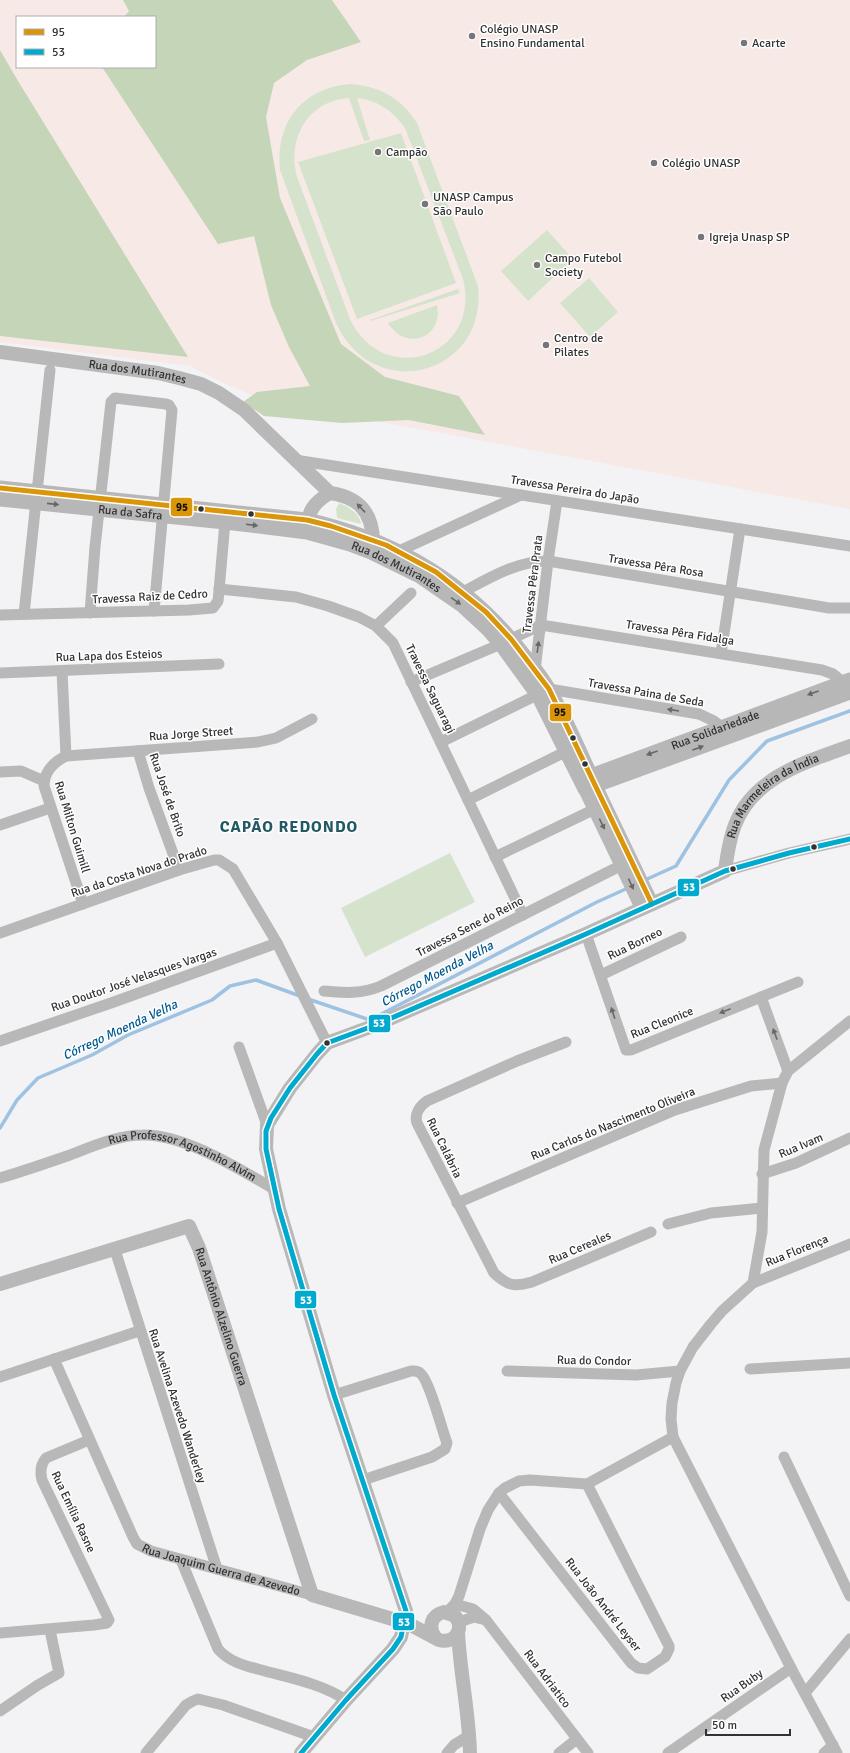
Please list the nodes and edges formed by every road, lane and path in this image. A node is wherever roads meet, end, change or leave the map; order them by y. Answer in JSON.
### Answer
{"nodes":[{"id":1,"x":0,"y":352,"type":"edge"},
{"id":2,"x":50,"y":370,"type":"dead end"},
{"id":3,"x":295,"y":460,"type":"junction"},
{"id":4,"x":0,"y":488,"type":"edge"},
{"id":5,"x":330,"y":492,"type":"junction"},
{"id":6,"x":521,"y":495,"type":"junction"},
{"id":7,"x":36,"y":497,"type":"junction"},
{"id":8,"x":0,"y":499,"type":"edge"},
{"id":9,"x":558,"y":501,"type":"junction"},
{"id":10,"x":100,"y":504,"type":"junction"},
{"id":11,"x":162,"y":510,"type":"junction"},
{"id":12,"x":225,"y":522,"type":"junction"},
{"id":13,"x":307,"y":526,"type":"junction"},
{"id":14,"x":740,"y":529,"type":"junction"},
{"id":15,"x":373,"y":540,"type":"junction"},
{"id":16,"x":850,"y":546,"type":"edge"},
{"id":17,"x":399,"y":551,"type":"junction"},
{"id":18,"x":548,"y":561,"type":"junction"},
{"id":19,"x":220,"y":589,"type":"junction"},
{"id":20,"x":464,"y":592,"type":"junction"},
{"id":21,"x":731,"y":592,"type":"junction"},
{"id":22,"x":411,"y":593,"type":"dead end"},
{"id":23,"x":850,"y":608,"type":"edge"},
{"id":24,"x":154,"y":611,"type":"junction"},
{"id":25,"x":90,"y":613,"type":"junction"},
{"id":26,"x":24,"y":614,"type":"junction"},
{"id":27,"x":0,"y":615,"type":"edge"},
{"id":28,"x":541,"y":625,"type":"junction"},
{"id":29,"x":376,"y":626,"type":"junction"},
{"id":30,"x":506,"y":641,"type":"junction"},
{"id":31,"x":721,"y":653,"type":"junction"},
{"id":32,"x":219,"y":664,"type":"dead end"},
{"id":33,"x":535,"y":670,"type":"junction"},
{"id":34,"x":62,"y":671,"type":"junction"},
{"id":35,"x":0,"y":673,"type":"edge"},
{"id":36,"x":411,"y":682,"type":"junction"},
{"id":37,"x":848,"y":685,"type":"edge"},
{"id":38,"x":544,"y":692,"type":"junction"},
{"id":39,"x":312,"y":719,"type":"dead end"},
{"id":40,"x":728,"y":731,"type":"junction"},
{"id":41,"x":441,"y":742,"type":"junction"},
{"id":42,"x":850,"y":746,"type":"edge"},
{"id":43,"x":138,"y":751,"type":"junction"},
{"id":44,"x":567,"y":752,"type":"junction"},
{"id":45,"x":66,"y":756,"type":"junction"},
{"id":46,"x":0,"y":772,"type":"edge"},
{"id":47,"x":44,"y":781,"type":"junction"},
{"id":48,"x":588,"y":782,"type":"junction"},
{"id":49,"x":468,"y":800,"type":"junction"},
{"id":50,"x":50,"y":808,"type":"junction"},
{"id":51,"x":595,"y":809,"type":"junction"},
{"id":52,"x":0,"y":825,"type":"edge"},
{"id":53,"x":850,"y":840,"type":"edge"},
{"id":54,"x":495,"y":857,"type":"junction"},
{"id":55,"x":626,"y":865,"type":"junction"},
{"id":56,"x":179,"y":870,"type":"junction"},
{"id":57,"x":725,"y":871,"type":"junction"},
{"id":58,"x":645,"y":902,"type":"junction"},
{"id":59,"x":83,"y":904,"type":"junction"},
{"id":60,"x":522,"y":915,"type":"junction"},
{"id":61,"x":0,"y":933,"type":"edge"},
{"id":62,"x":586,"y":934,"type":"junction"},
{"id":63,"x":680,"y":937,"type":"dead end"},
{"id":64,"x":277,"y":943,"type":"junction"},
{"id":65,"x":601,"y":975,"type":"junction"},
{"id":66,"x":798,"y":982,"type":"dead end"},
{"id":67,"x":324,"y":991,"type":"dead end"},
{"id":68,"x":761,"y":997,"type":"junction"},
{"id":69,"x":850,"y":1021,"type":"edge"},
{"id":70,"x":0,"y":1040,"type":"edge"},
{"id":71,"x":566,"y":1042,"type":"dead end"},
{"id":72,"x":327,"y":1044,"type":"junction"},
{"id":73,"x":239,"y":1047,"type":"dead end"},
{"id":74,"x":788,"y":1071,"type":"junction"},
{"id":75,"x":782,"y":1083,"type":"junction"},
{"id":76,"x":267,"y":1126,"type":"junction"},
{"id":77,"x":850,"y":1138,"type":"edge"},
{"id":78,"x":762,"y":1174,"type":"junction"},
{"id":79,"x":0,"y":1178,"type":"edge"},
{"id":80,"x":274,"y":1190,"type":"junction"},
{"id":81,"x":458,"y":1203,"type":"junction"},
{"id":82,"x":762,"y":1208,"type":"junction"},
{"id":83,"x":668,"y":1224,"type":"dead end"},
{"id":84,"x":651,"y":1232,"type":"dead end"},
{"id":85,"x":850,"y":1244,"type":"edge"},
{"id":86,"x":115,"y":1250,"type":"junction"},
{"id":87,"x":753,"y":1283,"type":"junction"},
{"id":88,"x":0,"y":1284,"type":"edge"},
{"id":89,"x":519,"y":1286,"type":"joint"},
{"id":90,"x":139,"y":1331,"type":"junction"},
{"id":91,"x":54,"y":1359,"type":"junction"},
{"id":92,"x":850,"y":1363,"type":"edge"},
{"id":93,"x":750,"y":1369,"type":"dead end"},
{"id":94,"x":680,"y":1371,"type":"junction"},
{"id":95,"x":508,"y":1372,"type":"dead end"},
{"id":96,"x":0,"y":1377,"type":"edge"},
{"id":97,"x":334,"y":1395,"type":"junction"},
{"id":98,"x":673,"y":1437,"type":"junction"},
{"id":99,"x":89,"y":1440,"type":"junction"},
{"id":100,"x":784,"y":1457,"type":"dead end"},
{"id":101,"x":363,"y":1480,"type":"junction"},
{"id":102,"x":587,"y":1484,"type":"junction"},
{"id":103,"x":499,"y":1493,"type":"junction"},
{"id":104,"x":181,"y":1560,"type":"junction"},
{"id":105,"x":217,"y":1569,"type":"junction"},
{"id":106,"x":312,"y":1595,"type":"junction"},
{"id":107,"x":850,"y":1596,"type":"edge"},
{"id":108,"x":451,"y":1609,"type":"junction"},
{"id":109,"x":486,"y":1620,"type":"junction"},
{"id":110,"x":406,"y":1623,"type":"junction"},
{"id":111,"x":460,"y":1627,"type":"junction"},
{"id":112,"x":50,"y":1630,"type":"junction"},
{"id":113,"x":0,"y":1632,"type":"edge"},
{"id":114,"x":437,"y":1638,"type":"junction"},
{"id":115,"x":850,"y":1639,"type":"edge"},
{"id":116,"x":791,"y":1668,"type":"junction"},
{"id":117,"x":461,"y":1677,"type":"junction"},
{"id":118,"x":805,"y":1693,"type":"junction"},
{"id":119,"x":346,"y":1700,"type":"junction"},
{"id":120,"x":0,"y":1711,"type":"edge"},
{"id":121,"x":470,"y":1735,"type":"junction"},
{"id":122,"x":314,"y":1737,"type":"junction"},
{"id":123,"x":577,"y":1739,"type":"junction"},
{"id":124,"x":835,"y":1749,"type":"edge"},
{"id":125,"x":146,"y":1753,"type":"edge"},
{"id":126,"x":301,"y":1753,"type":"edge"},
{"id":127,"x":447,"y":1753,"type":"edge"},
{"id":128,"x":470,"y":1753,"type":"edge"},
{"id":129,"x":559,"y":1753,"type":"edge"},
{"id":130,"x":588,"y":1753,"type":"edge"},
{"id":131,"x":668,"y":1753,"type":"edge"},
{"id":132,"x":824,"y":1753,"type":"edge"}],
"edges":[{"from":1,"to":3,"type":"street","name":"Rua dos Mutirantes"},
{"from":2,"to":7,"type":"street"},
{"from":3,"to":5,"type":"street","name":"Rua dos Mutirantes"},
{"from":3,"to":6,"type":"street","name":"Travessa Pereira do Japão"},
{"from":4,"to":7,"type":"main road","name":"Rua da Safra"},
{"from":5,"to":13,"type":"street"},
{"from":15,"to":5,"type":"street","one_way":true},
{"from":6,"to":9,"type":"street","name":"Travessa Pereira do Japão"},
{"from":6,"to":17,"type":"street"},
{"from":7,"to":8,"type":"main road","name":"Rua da Safra"},
{"from":7,"to":10,"type":"main road","name":"Rua da Safra"},
{"from":7,"to":26,"type":"street"},
{"from":9,"to":14,"type":"street","name":"Travessa Pereira do Japão"},
{"from":9,"to":18,"type":"street","name":"Travessa Pêra Prata"},
{"from":10,"to":11,"type":"main road","name":"Rua da Safra"},
{"from":10,"to":11,"type":"street"},
{"from":10,"to":25,"type":"street"},
{"from":11,"to":12,"type":"main road","name":"Rua da Safra"},
{"from":11,"to":13,"type":"main road","name":"Rua da Safra"},
{"from":11,"to":24,"type":"street"},
{"from":12,"to":13,"type":"main road","name":"Rua da Safra","one_way":true},
{"from":12,"to":19,"type":"street","name":"Travessa Raiz de Cedro"},
{"from":13,"to":15,"type":"main road","name":"Rua da Safra"},
{"from":13,"to":30,"type":"main road","name":"Rua dos Mutirantes","one_way":true},
{"from":14,"to":16,"type":"street","name":"Travessa Pereira do Japão"},
{"from":14,"to":21,"type":"street"},
{"from":15,"to":17,"type":"main road","name":"Rua dos Mutirantes"},
{"from":17,"to":20,"type":"main road","name":"Rua dos Mutirantes"},
{"from":18,"to":20,"type":"street","name":"Travessa Pêra Rosa"},
{"from":18,"to":21,"type":"street","name":"Travessa Pêra Rosa"},
{"from":18,"to":28,"type":"street","name":"Travessa Pêra Prata"},
{"from":19,"to":24,"type":"street","name":"Travessa Raiz de Cedro"},
{"from":19,"to":29,"type":"street","name":"Travessa Saguaragi"},
{"from":20,"to":30,"type":"main road","name":"Rua dos Mutirantes"},
{"from":21,"to":23,"type":"street","name":"Travessa Pêra Rosa"},
{"from":21,"to":31,"type":"street"},
{"from":22,"to":29,"type":"street"},
{"from":24,"to":25,"type":"street","name":"Travessa Raiz de Cedro"},
{"from":25,"to":26,"type":"street","name":"Travessa Raiz de Cedro"},
{"from":26,"to":27,"type":"street","name":"Travessa Raiz de Cedro"},
{"from":28,"to":30,"type":"street"},
{"from":28,"to":31,"type":"street","name":"Travessa Pêra Fidalga"},
{"from":33,"to":28,"type":"street","name":"Travessa Pêra Prata","one_way":true},
{"from":29,"to":36,"type":"street","name":"Travessa Saguaragi"},
{"from":30,"to":33,"type":"main road","name":"Rua dos Mutirantes"},
{"from":30,"to":36,"type":"street"},
{"from":30,"to":38,"type":"main road","name":"Rua dos Mutirantes"},
{"from":31,"to":37,"type":"street","name":"Travessa Pêra Fidalga"},
{"from":32,"to":34,"type":"street","name":"Rua Lapa dos Esteios"},
{"from":33,"to":38,"type":"main road","name":"Rua dos Mutirantes"},
{"from":34,"to":35,"type":"street","name":"Rua Lapa dos Esteios"},
{"from":34,"to":45,"type":"street"},
{"from":36,"to":41,"type":"street","name":"Travessa Saguaragi"},
{"from":37,"to":40,"type":"main road","name":"Rua Solidariedade"},
{"from":40,"to":38,"type":"street","name":"Travessa Paina de Seda","one_way":true},
{"from":38,"to":41,"type":"street"},
{"from":38,"to":44,"type":"main road","name":"Rua dos Mutirantes"},
{"from":38,"to":48,"type":"main road","name":"Rua dos Mutirantes"},
{"from":39,"to":43,"type":"street","name":"Rua Jorge Street"},
{"from":40,"to":48,"type":"main road","name":"Rua Solidariedade"},
{"from":41,"to":49,"type":"street","name":"Travessa Saguaragi"},
{"from":42,"to":57,"type":"street","name":"Rua Marmeleira da Índia"},
{"from":43,"to":45,"type":"street","name":"Rua Jorge Street"},
{"from":43,"to":56,"type":"street","name":"Rua José de Brito"},
{"from":44,"to":48,"type":"main road","name":"Rua dos Mutirantes"},
{"from":44,"to":49,"type":"street"},
{"from":45,"to":47,"type":"street","name":"Rua Milton Guimill"},
{"from":46,"to":47,"type":"street"},
{"from":47,"to":50,"type":"street","name":"Rua Milton Guimill"},
{"from":48,"to":51,"type":"street","name":"Rua dos Mutirantes"},
{"from":48,"to":55,"type":"street","name":"Rua dos Mutirantes"},
{"from":49,"to":54,"type":"street","name":"Travessa Saguaragi"},
{"from":50,"to":52,"type":"street"},
{"from":50,"to":59,"type":"street","name":"Rua Milton Guimill"},
{"from":51,"to":54,"type":"street"},
{"from":51,"to":55,"type":"street","name":"Rua dos Mutirantes","one_way":true},
{"from":53,"to":57,"type":"street"},
{"from":54,"to":60,"type":"street","name":"Travessa Saguaragi"},
{"from":55,"to":58,"type":"street","name":"Rua dos Mutirantes"},
{"from":55,"to":60,"type":"street","name":"Travessa Sene do Reino"},
{"from":56,"to":59,"type":"street","name":"Rua da Costa Nova do Prado"},
{"from":56,"to":64,"type":"street","name":"Rua da Costa Nova do Prado"},
{"from":57,"to":58,"type":"street"},
{"from":58,"to":62,"type":"street"},
{"from":59,"to":61,"type":"street","name":"Rua da Costa Nova do Prado"},
{"from":60,"to":67,"type":"street","name":"Travessa Sene do Reino"},
{"from":62,"to":65,"type":"street","name":"Rua Cleonice"},
{"from":62,"to":72,"type":"street"},
{"from":63,"to":65,"type":"street","name":"Rua Borneo"},
{"from":64,"to":70,"type":"street","name":"Rua Doutor José Velasques Vargas"},
{"from":64,"to":72,"type":"street","name":"Rua da Costa Nova do Prado"},
{"from":68,"to":65,"type":"street","name":"Rua Cleonice","one_way":true},
{"from":66,"to":68,"type":"street","name":"Rua Cleonice"},
{"from":74,"to":68,"type":"street","one_way":true},
{"from":69,"to":74,"type":"street"},
{"from":71,"to":81,"type":"street","name":"Rua Calábria"},
{"from":72,"to":76,"type":"street"},
{"from":73,"to":76,"type":"street"},
{"from":74,"to":75,"type":"street"},
{"from":75,"to":78,"type":"street"},
{"from":75,"to":81,"type":"street","name":"Rua Carlos do Nascimento Oliveira"},
{"from":76,"to":80,"type":"street"},
{"from":77,"to":78,"type":"street","name":"Rua Ivam"},
{"from":78,"to":82,"type":"street"},
{"from":79,"to":80,"type":"street","name":"Rua Professor Agostinho Alvim"},
{"from":80,"to":97,"type":"street","name":"Rua Professor Agostinho Alvim"},
{"from":81,"to":89,"type":"street","name":"Rua Calábria"},
{"from":82,"to":83,"type":"street"},
{"from":82,"to":87,"type":"street"},
{"from":84,"to":89,"type":"street","name":"Rua Cereales"},
{"from":85,"to":87,"type":"street","name":"Rua Florença"},
{"from":86,"to":88,"type":"street","name":"Rua Antônio Alzelino Guerra"},
{"from":86,"to":90,"type":"street","name":"Rua Avelina Azevedo Wanderley"},
{"from":86,"to":106,"type":"street","name":"Rua Antônio Alzelino Guerra"},
{"from":87,"to":94,"type":"street"},
{"from":90,"to":91,"type":"street"},
{"from":90,"to":105,"type":"street","name":"Rua Avelina Azevedo Wanderley"},
{"from":91,"to":96,"type":"street"},
{"from":91,"to":99,"type":"street","name":"Rua Joaquim Guerra de Azevedo"},
{"from":92,"to":93,"type":"street"},
{"from":94,"to":95,"type":"street","name":"Rua do Condor"},
{"from":94,"to":98,"type":"street"},
{"from":97,"to":101,"type":"street","name":"Rua Professor Agostinho Alvim"},
{"from":97,"to":101,"type":"street"},
{"from":98,"to":102,"type":"street"},
{"from":98,"to":116,"type":"street"},
{"from":99,"to":104,"type":"street","name":"Rua Joaquim Guerra de Azevedo"},
{"from":99,"to":112,"type":"street","name":"Rua Emília Rasne"},
{"from":100,"to":107,"type":"street"},
{"from":101,"to":110,"type":"street","name":"Rua Professor Agostinho Alvim"},
{"from":102,"to":103,"type":"street"},
{"from":102,"to":103,"type":"street","name":"Rua João André Leyser"},
{"from":103,"to":108,"type":"street"},
{"from":104,"to":105,"type":"street","name":"Rua Joaquim Guerra de Azevedo"},
{"from":104,"to":119,"type":"street"},
{"from":105,"to":106,"type":"street","name":"Rua Joaquim Guerra de Azevedo"},
{"from":106,"to":110,"type":"street","name":"Rua Joaquim Guerra de Azevedo"},
{"from":108,"to":109,"type":"street","name":"Rua Adriatico"},
{"from":108,"to":110,"type":"street"},
{"from":108,"to":111,"type":"street"},
{"from":108,"to":114,"type":"street"},
{"from":109,"to":111,"type":"street"},
{"from":109,"to":123,"type":"street","name":"Rua Adriatico"},
{"from":110,"to":114,"type":"street","name":"Rua Joaquim Guerra de Azevedo"},
{"from":110,"to":119,"type":"street","name":"Rua Professor Agostinho Alvim"},
{"from":111,"to":114,"type":"street"},
{"from":111,"to":117,"type":"street"},
{"from":112,"to":113,"type":"street"},
{"from":112,"to":120,"type":"street"},
{"from":114,"to":117,"type":"street"},
{"from":115,"to":118,"type":"street"},
{"from":116,"to":118,"type":"street"},
{"from":116,"to":131,"type":"street","name":"Rua Buby"},
{"from":117,"to":121,"type":"street"},
{"from":118,"to":124,"type":"street"},
{"from":119,"to":122,"type":"street","name":"Rua Professor Agostinho Alvim"},
{"from":121,"to":127,"type":"street"},
{"from":121,"to":128,"type":"street"},
{"from":122,"to":125,"type":"street"},
{"from":122,"to":126,"type":"street","name":"Rua Professor Agostinho Alvim"},
{"from":123,"to":129,"type":"street"},
{"from":123,"to":130,"type":"street","name":"Rua Adriatico"},
{"from":124,"to":132,"type":"street"}]}
